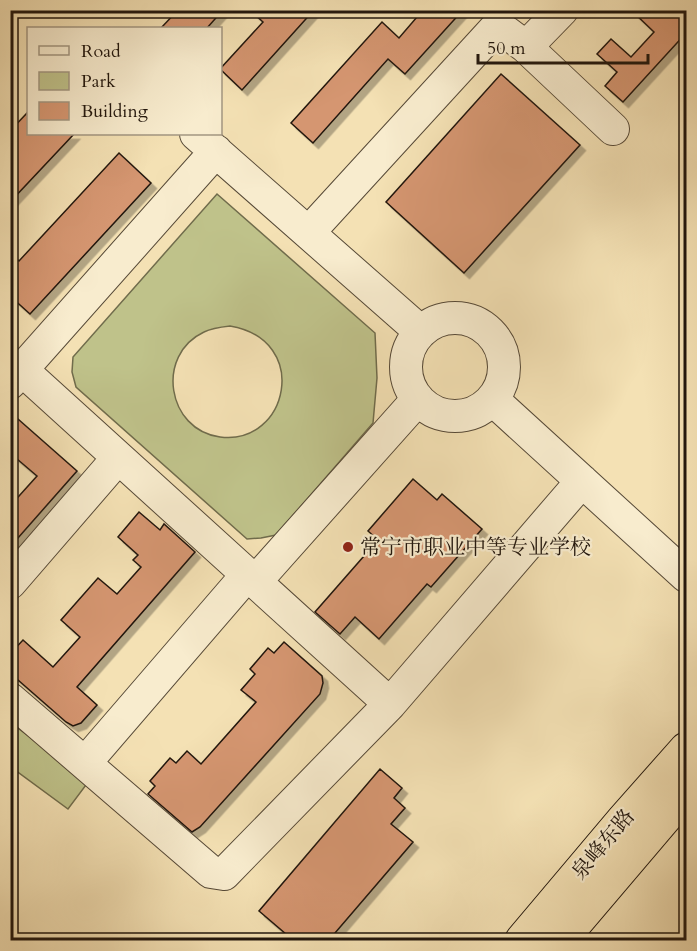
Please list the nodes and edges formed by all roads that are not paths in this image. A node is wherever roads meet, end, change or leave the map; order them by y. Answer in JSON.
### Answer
{"nodes":[{"id":1,"x":562,"y":10,"type":"edge"},
{"id":2,"x":526,"y":47,"type":"junction"},
{"id":3,"x":613,"y":129,"type":"dead end"},
{"id":4,"x":206,"y":142,"type":"edge"},
{"id":5,"x":309,"y":232,"type":"junction"},
{"id":6,"x":422,"y":332,"type":"junction"},
{"id":7,"x":16,"y":376,"type":"edge"},
{"id":8,"x":418,"y":399,"type":"junction"},
{"id":9,"x":492,"y":399,"type":"junction"},
{"id":10,"x":118,"y":458,"type":"junction"},
{"id":11,"x":582,"y":481,"type":"junction"},
{"id":12,"x":687,"y":576,"type":"edge"},
{"id":13,"x":251,"y":579,"type":"junction"},
{"id":14,"x":10,"y":583,"type":"edge"},
{"id":15,"x":10,"y":699,"type":"edge"},
{"id":16,"x":390,"y":704,"type":"junction"},
{"id":17,"x":687,"y":749,"type":"edge"},
{"id":18,"x":85,"y":763,"type":"junction"},
{"id":19,"x":687,"y":793,"type":"edge"},
{"id":20,"x":522,"y":940,"type":"edge"},
{"id":21,"x":561,"y":940,"type":"edge"}],
"edges":[{"from":1,"to":2,"type":"lane"},
{"from":2,"to":3,"type":"lane"},
{"from":2,"to":5,"type":"lane"},
{"from":4,"to":5,"type":"lane"},
{"from":4,"to":7,"type":"lane"},
{"from":5,"to":6,"type":"lane"},
{"from":6,"to":8,"type":"lane"},
{"from":6,"to":9,"type":"lane"},
{"from":7,"to":10,"type":"lane"},
{"from":8,"to":9,"type":"lane"},
{"from":8,"to":13,"type":"lane"},
{"from":9,"to":11,"type":"lane"},
{"from":10,"to":13,"type":"lane"},
{"from":10,"to":14,"type":"lane"},
{"from":11,"to":12,"type":"lane"},
{"from":11,"to":16,"type":"lane"},
{"from":13,"to":16,"type":"lane"},
{"from":13,"to":18,"type":"lane"},
{"from":15,"to":18,"type":"lane"},
{"from":16,"to":18,"type":"lane"},
{"from":17,"to":20,"type":"highway","name":"泉峰东路"},
{"from":19,"to":21,"type":"highway","name":"泉峰东路"}]}
